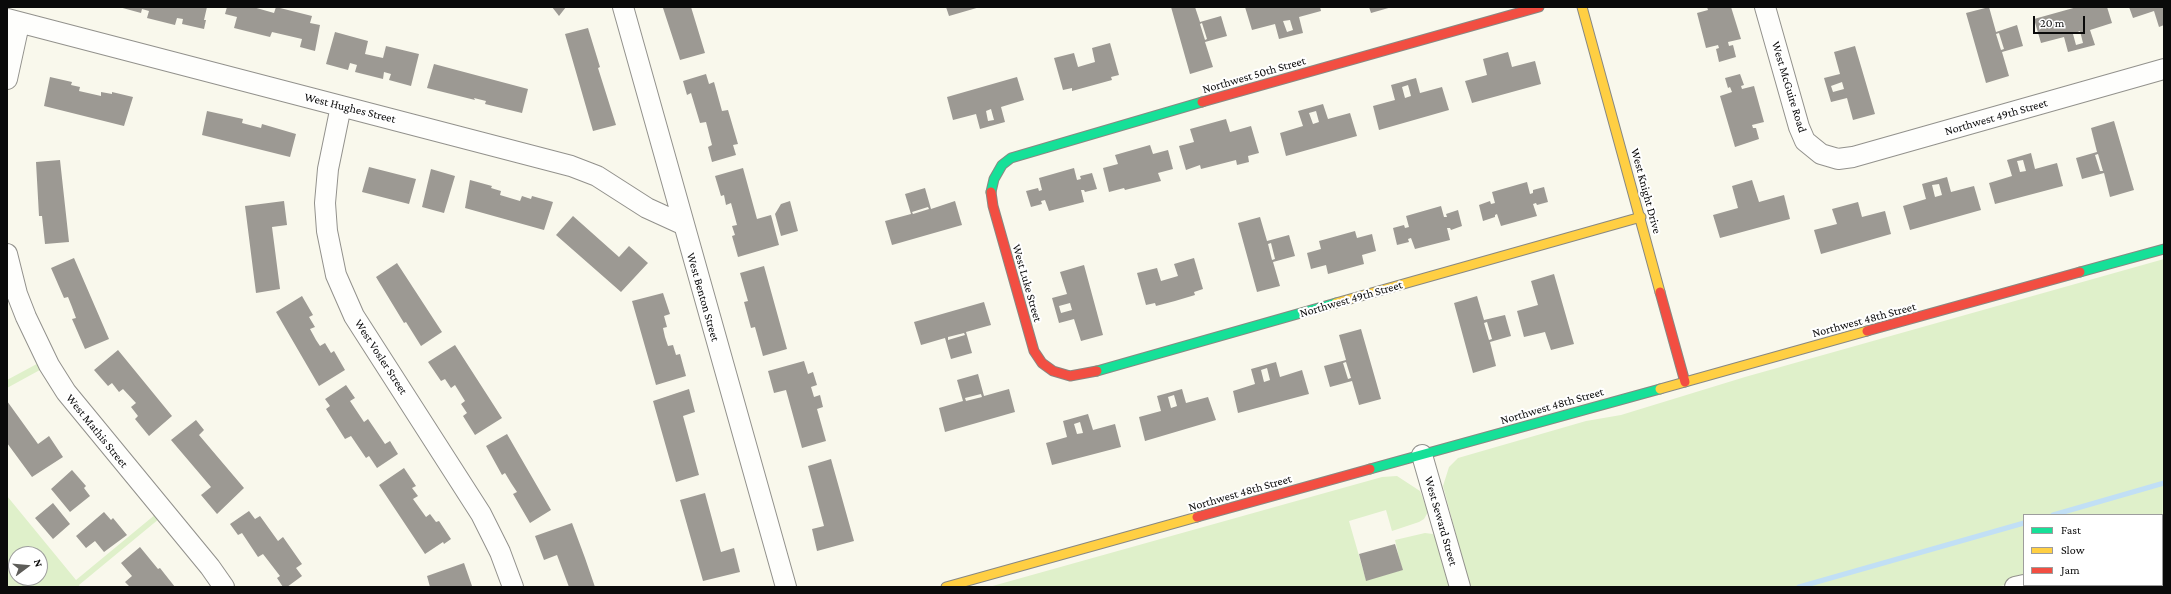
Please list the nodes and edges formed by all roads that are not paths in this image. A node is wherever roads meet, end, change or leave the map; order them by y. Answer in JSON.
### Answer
{"nodes":[{"id":1,"x":623,"y":7,"type":"edge"},
{"id":2,"x":1539,"y":7,"type":"edge"},
{"id":3,"x":1582,"y":7,"type":"edge"},
{"id":4,"x":1765,"y":7,"type":"edge"},
{"id":5,"x":13,"y":21,"type":"edge"},
{"id":6,"x":2164,"y":69,"type":"edge"},
{"id":7,"x":7,"y":79,"type":"edge"},
{"id":8,"x":341,"y":106,"type":"junction"},
{"id":9,"x":1827,"y":157,"type":"joint"},
{"id":10,"x":992,"y":187,"type":"joint"},
{"id":11,"x":1641,"y":217,"type":"junction"},
{"id":12,"x":682,"y":224,"type":"junction"},
{"id":13,"x":2164,"y":249,"type":"edge"},
{"id":14,"x":7,"y":254,"type":"edge"},
{"id":15,"x":1060,"y":374,"type":"joint"},
{"id":16,"x":1685,"y":382,"type":"junction"},
{"id":17,"x":1422,"y":455,"type":"junction"},
{"id":18,"x":224,"y":587,"type":"edge"},
{"id":19,"x":513,"y":587,"type":"edge"},
{"id":20,"x":786,"y":587,"type":"edge"},
{"id":21,"x":946,"y":587,"type":"edge"},
{"id":22,"x":1460,"y":587,"type":"edge"}],
"edges":[{"from":1,"to":12,"type":"street","name":"West Benton Street"},
{"from":2,"to":10,"type":"street","name":"Northwest 50th Street"},
{"from":3,"to":11,"type":"street","name":"West Knight Drive"},
{"from":4,"to":9,"type":"street","name":"West McGuire Road"},
{"from":5,"to":7,"type":"street"},
{"from":5,"to":8,"type":"street","name":"West Hughes Street"},
{"from":6,"to":9,"type":"street","name":"Northwest 49th Street"},
{"from":8,"to":12,"type":"street","name":"West Hughes Street"},
{"from":8,"to":19,"type":"street","name":"West Vosler Street"},
{"from":10,"to":15,"type":"street","name":"West Luke Street"},
{"from":11,"to":15,"type":"street","name":"Northwest 49th Street"},
{"from":11,"to":16,"type":"street","name":"West Knight Drive"},
{"from":12,"to":20,"type":"street","name":"West Benton Street"},
{"from":13,"to":16,"type":"street","name":"Northwest 48th Street"},
{"from":14,"to":18,"type":"street","name":"West Mathis Street"},
{"from":16,"to":17,"type":"street","name":"Northwest 48th Street"},
{"from":17,"to":21,"type":"street","name":"Northwest 48th Street"},
{"from":17,"to":22,"type":"street","name":"West Seward Street"}]}
